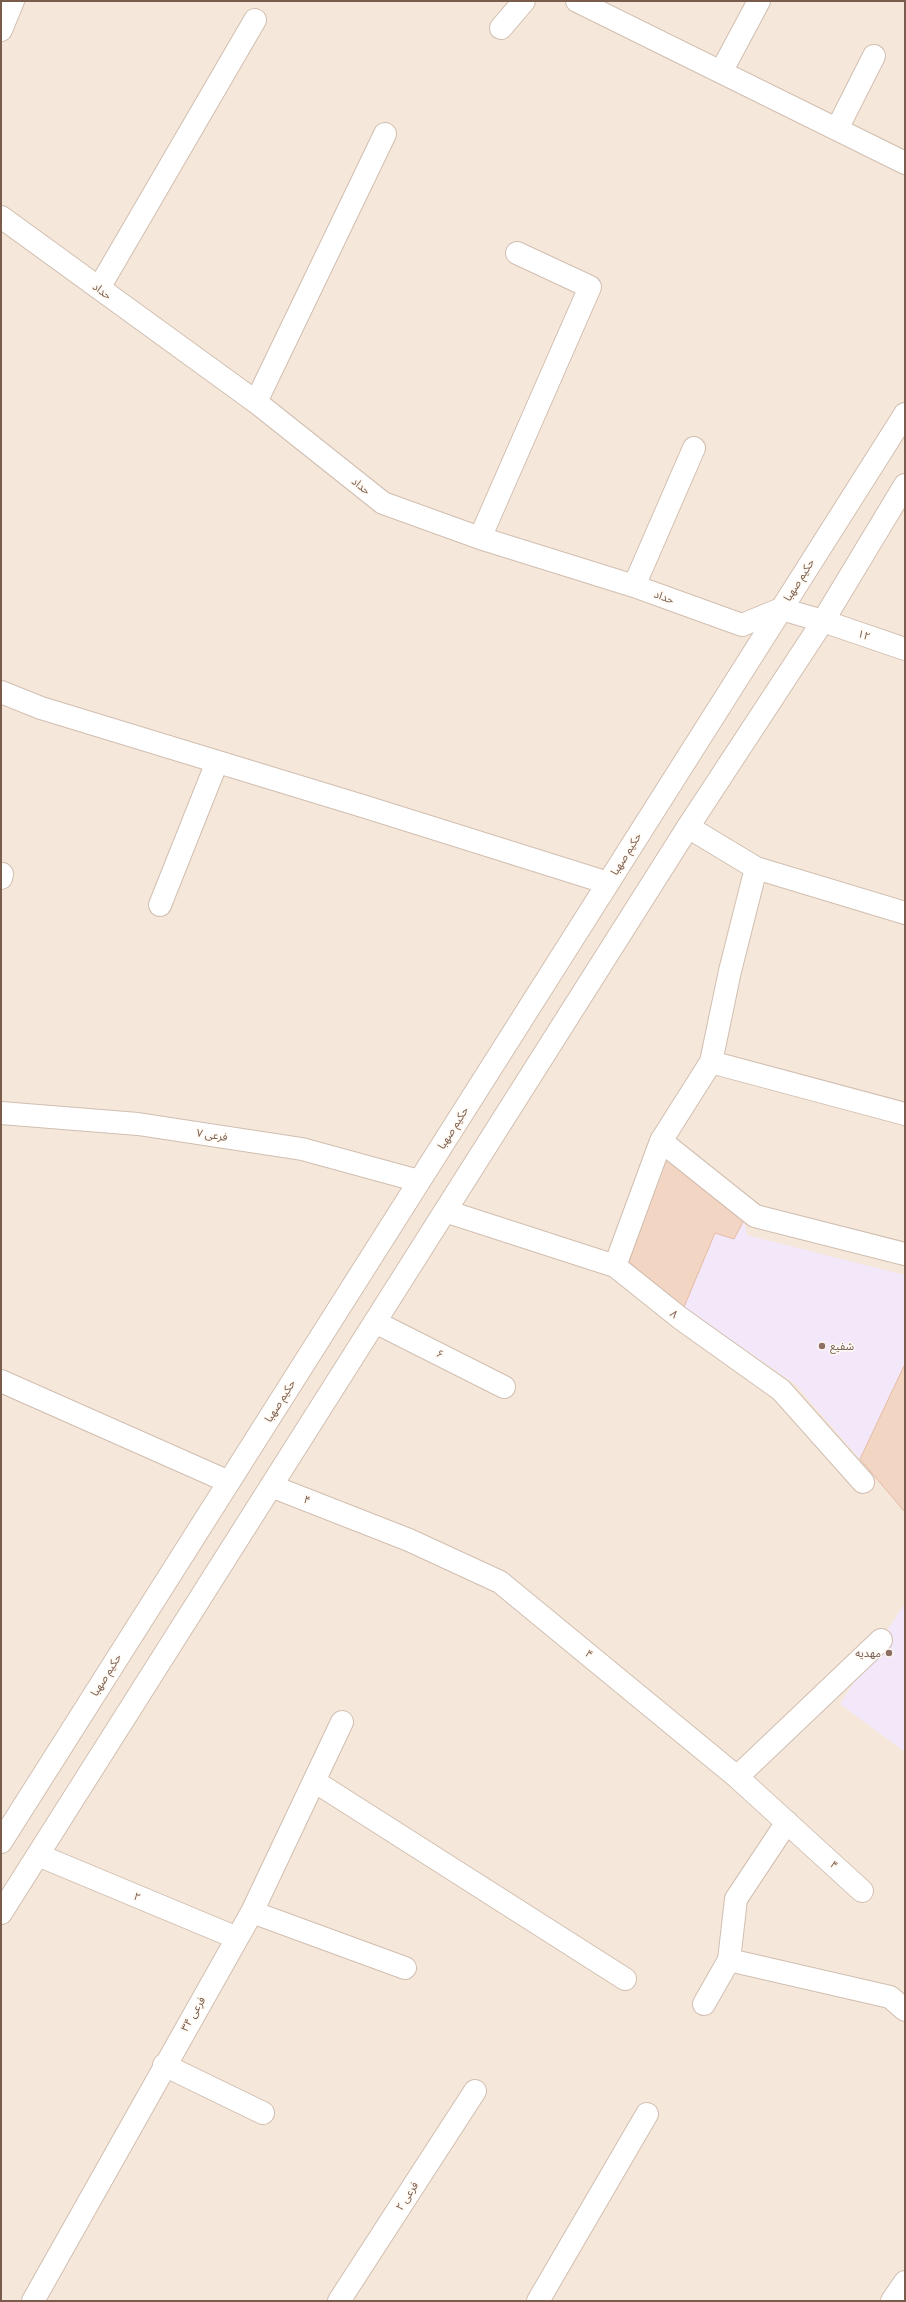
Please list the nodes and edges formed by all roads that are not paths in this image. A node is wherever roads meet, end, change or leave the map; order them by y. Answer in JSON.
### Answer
{"nodes":[{"id":1,"x":14,"y":1,"type":"edge"},
{"id":2,"x":524,"y":1,"type":"edge"},
{"id":3,"x":577,"y":1,"type":"edge"},
{"id":4,"x":759,"y":1,"type":"edge"},
{"id":5,"x":255,"y":20,"type":"dead end"},
{"id":6,"x":501,"y":28,"type":"dead end"},
{"id":7,"x":1,"y":30,"type":"edge"},
{"id":8,"x":874,"y":56,"type":"dead end"},
{"id":9,"x":721,"y":72,"type":"junction"},
{"id":10,"x":837,"y":129,"type":"junction"},
{"id":11,"x":385,"y":134,"type":"dead end"},
{"id":12,"x":905,"y":163,"type":"edge"},
{"id":13,"x":1,"y":218,"type":"edge"},
{"id":14,"x":517,"y":253,"type":"dead end"},
{"id":15,"x":98,"y":288,"type":"junction"},
{"id":16,"x":256,"y":402,"type":"junction"},
{"id":17,"x":905,"y":414,"type":"edge"},
{"id":18,"x":694,"y":448,"type":"dead end"},
{"id":19,"x":905,"y":485,"type":"edge"},
{"id":20,"x":480,"y":538,"type":"junction"},
{"id":21,"x":634,"y":586,"type":"junction"},
{"id":22,"x":781,"y":609,"type":"junction"},
{"id":23,"x":823,"y":621,"type":"junction"},
{"id":24,"x":905,"y":649,"type":"edge"},
{"id":25,"x":1,"y":692,"type":"edge"},
{"id":26,"x":217,"y":762,"type":"junction"},
{"id":27,"x":688,"y":827,"type":"junction"},
{"id":28,"x":756,"y":868,"type":"junction"},
{"id":29,"x":608,"y":883,"type":"junction"},
{"id":30,"x":160,"y":905,"type":"dead end"},
{"id":31,"x":905,"y":913,"type":"edge"},
{"id":32,"x":710,"y":1062,"type":"junction"},
{"id":33,"x":1,"y":1113,"type":"edge"},
{"id":34,"x":905,"y":1114,"type":"edge"},
{"id":35,"x":661,"y":1141,"type":"junction"},
{"id":36,"x":419,"y":1181,"type":"junction"},
{"id":37,"x":445,"y":1211,"type":"junction"},
{"id":38,"x":905,"y":1254,"type":"edge"},
{"id":39,"x":615,"y":1266,"type":"junction"},
{"id":40,"x":375,"y":1322,"type":"junction"},
{"id":41,"x":1,"y":1381,"type":"edge"},
{"id":42,"x":504,"y":1387,"type":"dead end"},
{"id":43,"x":228,"y":1482,"type":"junction"},
{"id":44,"x":863,"y":1482,"type":"dead end"},
{"id":45,"x":271,"y":1486,"type":"junction"},
{"id":46,"x":881,"y":1640,"type":"dead end"},
{"id":47,"x":342,"y":1722,"type":"dead end"},
{"id":48,"x":737,"y":1777,"type":"junction"},
{"id":49,"x":314,"y":1781,"type":"junction"},
{"id":50,"x":787,"y":1822,"type":"junction"},
{"id":51,"x":4,"y":1833,"type":"edge"},
{"id":52,"x":38,"y":1855,"type":"junction"},
{"id":53,"x":862,"y":1891,"type":"dead end"},
{"id":54,"x":252,"y":1912,"type":"junction"},
{"id":55,"x":1,"y":1913,"type":"edge"},
{"id":56,"x":237,"y":1938,"type":"junction"},
{"id":57,"x":728,"y":1960,"type":"junction"},
{"id":58,"x":405,"y":1968,"type":"dead end"},
{"id":59,"x":625,"y":1979,"type":"dead end"},
{"id":60,"x":704,"y":2004,"type":"dead end"},
{"id":61,"x":905,"y":2010,"type":"edge"},
{"id":62,"x":164,"y":2065,"type":"junction"},
{"id":63,"x":475,"y":2091,"type":"dead end"},
{"id":64,"x":263,"y":2113,"type":"dead end"},
{"id":65,"x":647,"y":2114,"type":"dead end"},
{"id":66,"x":905,"y":2282,"type":"edge"},
{"id":67,"x":33,"y":2301,"type":"edge"},
{"id":68,"x":339,"y":2301,"type":"edge"},
{"id":69,"x":538,"y":2301,"type":"edge"},
{"id":70,"x":892,"y":2301,"type":"edge"}],
"edges":[{"from":1,"to":7,"type":"street"},
{"from":2,"to":6,"type":"street"},
{"from":3,"to":9,"type":"street"},
{"from":4,"to":9,"type":"street"},
{"from":5,"to":15,"type":"street"},
{"from":8,"to":10,"type":"street"},
{"from":9,"to":10,"type":"street"},
{"from":10,"to":12,"type":"street"},
{"from":11,"to":16,"type":"street"},
{"from":13,"to":15,"type":"street","name":"حداد"},
{"from":14,"to":20,"type":"street"},
{"from":15,"to":16,"type":"street","name":"حداد"},
{"from":16,"to":20,"type":"street","name":"حداد"},
{"from":17,"to":22,"type":"street","name":"حکیم صهبا"},
{"from":18,"to":21,"type":"street"},
{"from":19,"to":23,"type":"street"},
{"from":20,"to":21,"type":"street","name":"حداد"},
{"from":21,"to":22,"type":"street","name":"حداد"},
{"from":22,"to":23,"type":"street","name":"۱۲"},
{"from":22,"to":29,"type":"street","name":"حکیم صهبا"},
{"from":23,"to":24,"type":"street","name":"۱۲"},
{"from":23,"to":27,"type":"street"},
{"from":25,"to":26,"type":"street"},
{"from":26,"to":29,"type":"street"},
{"from":26,"to":30,"type":"street"},
{"from":27,"to":28,"type":"street"},
{"from":27,"to":37,"type":"street"},
{"from":28,"to":31,"type":"street"},
{"from":28,"to":32,"type":"street"},
{"from":29,"to":36,"type":"street","name":"حکیم صهبا"},
{"from":32,"to":34,"type":"street"},
{"from":32,"to":35,"type":"street"},
{"from":33,"to":36,"type":"street","name":"فرعی ۷"},
{"from":35,"to":38,"type":"street"},
{"from":35,"to":39,"type":"street"},
{"from":36,"to":43,"type":"street","name":"حکیم صهبا"},
{"from":37,"to":39,"type":"street","name":"۸"},
{"from":37,"to":40,"type":"street"},
{"from":39,"to":44,"type":"street","name":"۸"},
{"from":40,"to":42,"type":"street","name":"۶"},
{"from":40,"to":45,"type":"street"},
{"from":41,"to":43,"type":"street"},
{"from":43,"to":51,"type":"street","name":"حکیم صهبا"},
{"from":45,"to":48,"type":"street","name":"۴"},
{"from":45,"to":52,"type":"street"},
{"from":46,"to":48,"type":"street"},
{"from":47,"to":49,"type":"street","name":"فرعی ۳۴"},
{"from":48,"to":50,"type":"street","name":"۴"},
{"from":49,"to":54,"type":"street","name":"فرعی ۳۴"},
{"from":49,"to":59,"type":"street"},
{"from":50,"to":53,"type":"street","name":"۴"},
{"from":50,"to":57,"type":"street"},
{"from":52,"to":55,"type":"street"},
{"from":52,"to":56,"type":"street","name":"۲"},
{"from":54,"to":56,"type":"street","name":"فرعی ۳۴"},
{"from":54,"to":58,"type":"street"},
{"from":56,"to":62,"type":"street","name":"فرعی ۳۴"},
{"from":57,"to":60,"type":"street"},
{"from":57,"to":61,"type":"street"},
{"from":62,"to":64,"type":"street"},
{"from":62,"to":67,"type":"street","name":"فرعی ۳۴"},
{"from":63,"to":68,"type":"street","name":"فرعی ۲"},
{"from":65,"to":69,"type":"street"},
{"from":66,"to":70,"type":"street"}]}
